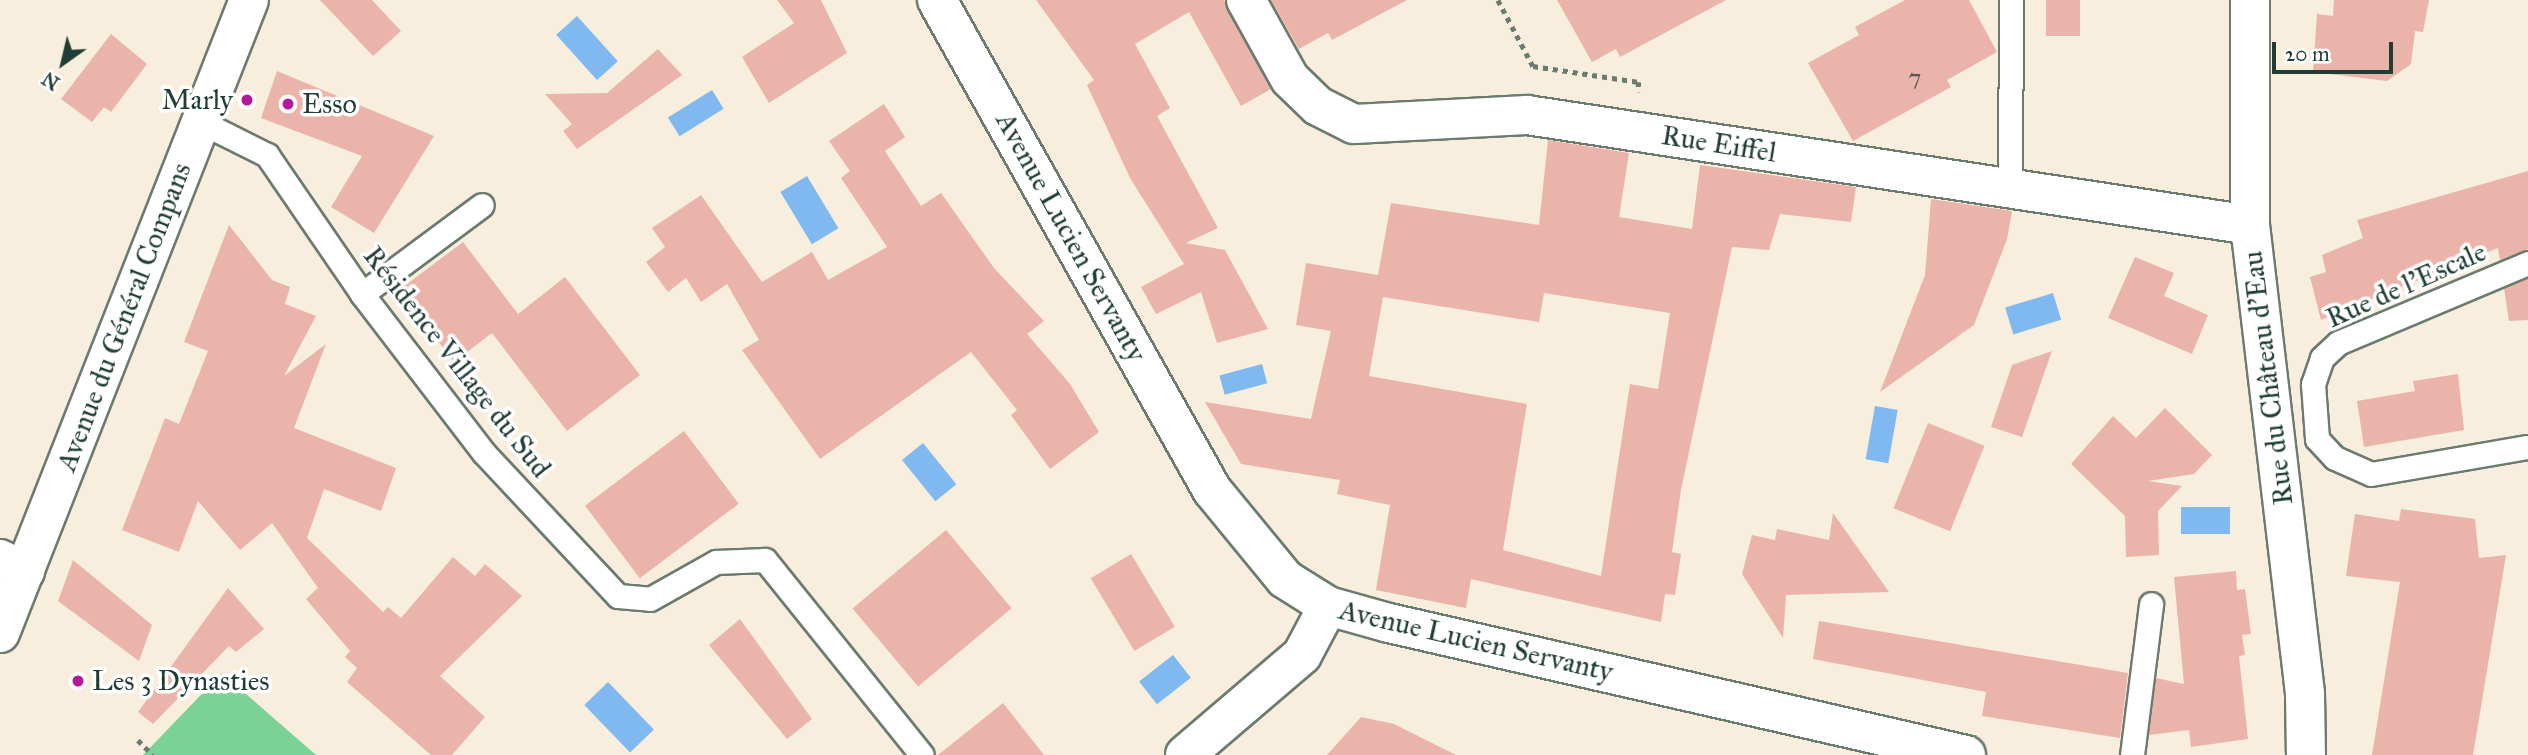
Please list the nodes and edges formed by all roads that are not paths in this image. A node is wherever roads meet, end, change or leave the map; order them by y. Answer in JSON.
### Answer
{"nodes":[{"id":1,"x":249,"y":0,"type":"edge"},
{"id":2,"x":937,"y":0,"type":"edge"},
{"id":3,"x":1246,"y":0,"type":"edge"},
{"id":4,"x":2011,"y":0,"type":"edge"},
{"id":5,"x":2250,"y":0,"type":"edge"},
{"id":6,"x":201,"y":121,"type":"junction"},
{"id":7,"x":2010,"y":187,"type":"junction"},
{"id":8,"x":482,"y":205,"type":"dead end"},
{"id":9,"x":2250,"y":225,"type":"junction"},
{"id":10,"x":2528,"y":263,"type":"edge"},
{"id":11,"x":362,"y":294,"type":"junction"},
{"id":12,"x":2528,"y":447,"type":"edge"},
{"id":13,"x":12,"y":565,"type":"edge"},
{"id":14,"x":2151,"y":604,"type":"dead end"},
{"id":15,"x":1328,"y":606,"type":"junction"},
{"id":16,"x":0,"y":633,"type":"edge"},
{"id":17,"x":922,"y":755,"type":"edge"},
{"id":18,"x":1185,"y":755,"type":"edge"},
{"id":19,"x":1966,"y":755,"type":"edge"},
{"id":20,"x":2132,"y":755,"type":"edge"},
{"id":21,"x":2306,"y":755,"type":"edge"}],
"edges":[{"from":1,"to":6,"type":"street","name":"Avenue du Général Compans"},
{"from":2,"to":15,"type":"street","name":"Avenue Lucien Servanty"},
{"from":3,"to":7,"type":"street","name":"Rue Eiffel"},
{"from":4,"to":7,"type":"lane"},
{"from":5,"to":9,"type":"street","name":"Rue du Château d'Eau"},
{"from":6,"to":11,"type":"lane","name":"Résidence Village du Sud"},
{"from":6,"to":13,"type":"street","name":"Avenue du Général Compans"},
{"from":7,"to":9,"type":"street","name":"Rue Eiffel"},
{"from":8,"to":11,"type":"lane"},
{"from":9,"to":21,"type":"street","name":"Rue du Château d'Eau"},
{"from":10,"to":12,"type":"lane","name":"Rue de l'Escale"},
{"from":11,"to":17,"type":"lane","name":"Résidence Village du Sud"},
{"from":13,"to":16,"type":"street","name":"Avenue du Général Compans"},
{"from":14,"to":20,"type":"lane"},
{"from":15,"to":18,"type":"street"},
{"from":15,"to":19,"type":"street","name":"Avenue Lucien Servanty"}]}
